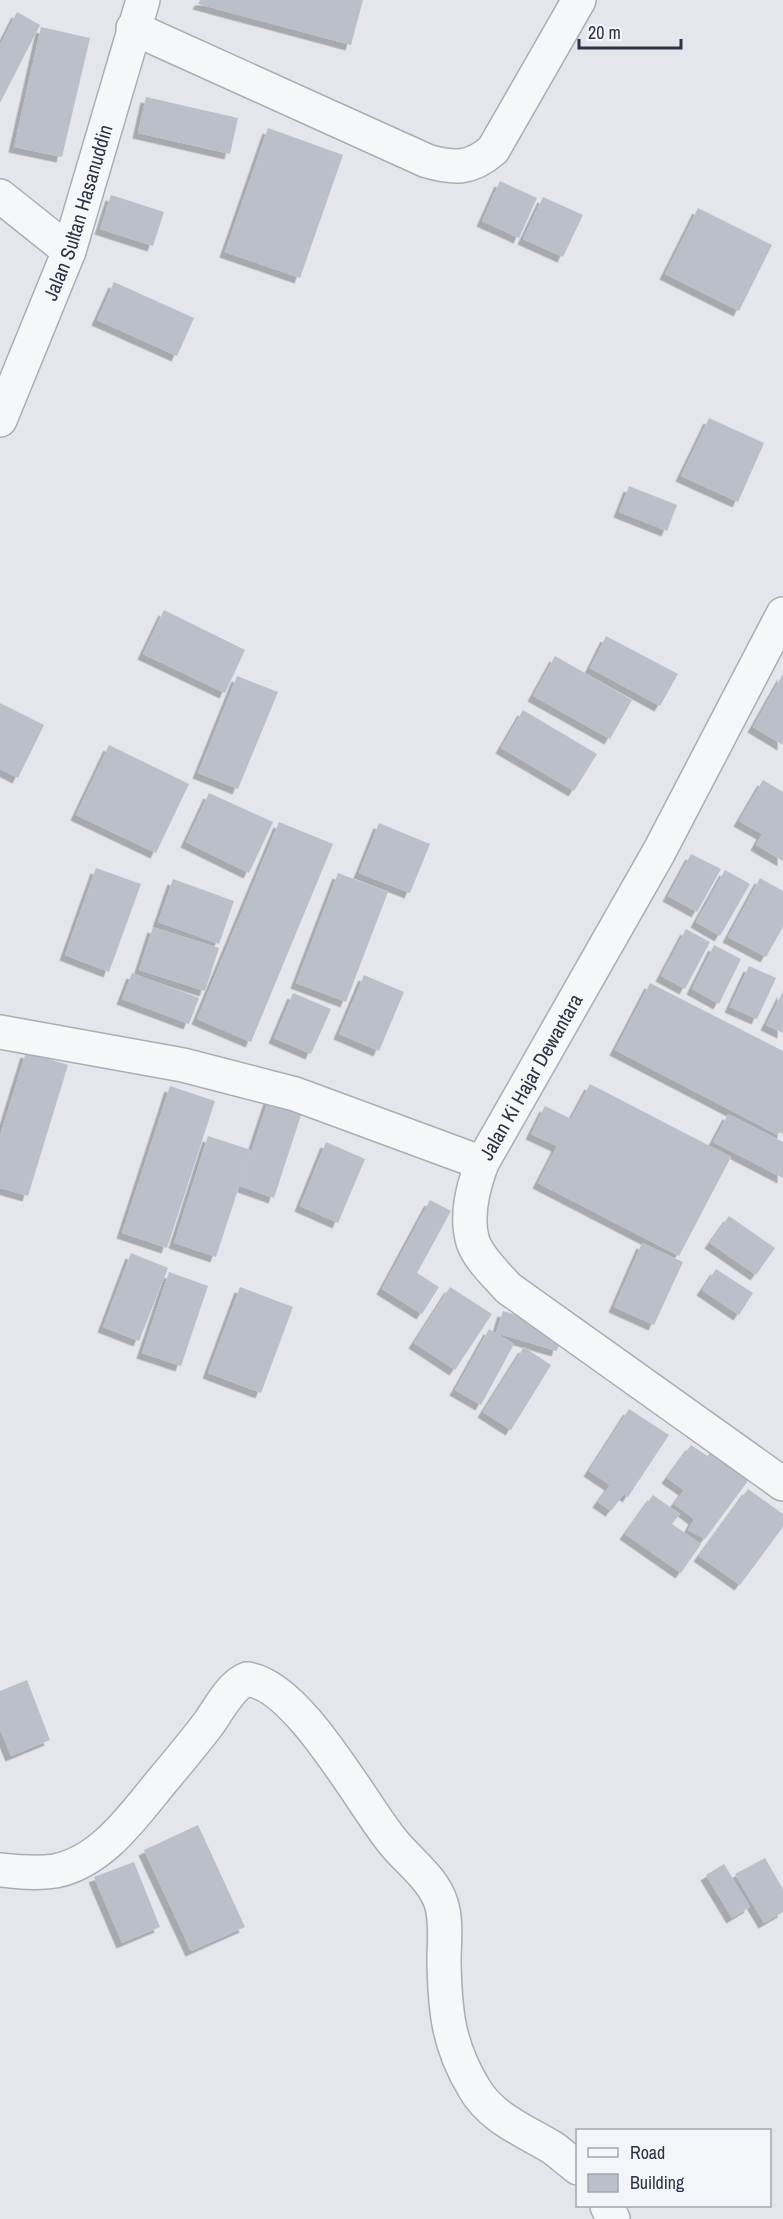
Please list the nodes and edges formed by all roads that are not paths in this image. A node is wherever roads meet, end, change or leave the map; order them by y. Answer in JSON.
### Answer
{"nodes":[{"id":1,"x":579,"y":0,"type":"edge"},
{"id":2,"x":138,"y":14,"type":"edge"},
{"id":3,"x":0,"y":196,"type":"edge"},
{"id":4,"x":69,"y":251,"type":"junction"},
{"id":5,"x":0,"y":420,"type":"edge"},
{"id":6,"x":783,"y":614,"type":"edge"},
{"id":7,"x":0,"y":1032,"type":"edge"},
{"id":8,"x":482,"y":1162,"type":"junction"},
{"id":9,"x":783,"y":1484,"type":"edge"},
{"id":10,"x":0,"y":1870,"type":"edge"},
{"id":11,"x":576,"y":2166,"type":"edge"}],
"edges":[{"from":1,"to":2,"type":"street"},
{"from":2,"to":4,"type":"street","name":"Jalan Sultan Hasanuddin"},
{"from":3,"to":4,"type":"street"},
{"from":4,"to":5,"type":"street","name":"Jalan Sultan Hasanuddin"},
{"from":6,"to":8,"type":"street","name":"Jalan Ki Hajar Dewantara"},
{"from":7,"to":8,"type":"street","name":"Jalan Ki Hajar Dewantara"},
{"from":8,"to":9,"type":"street"},
{"from":10,"to":11,"type":"street"}]}
